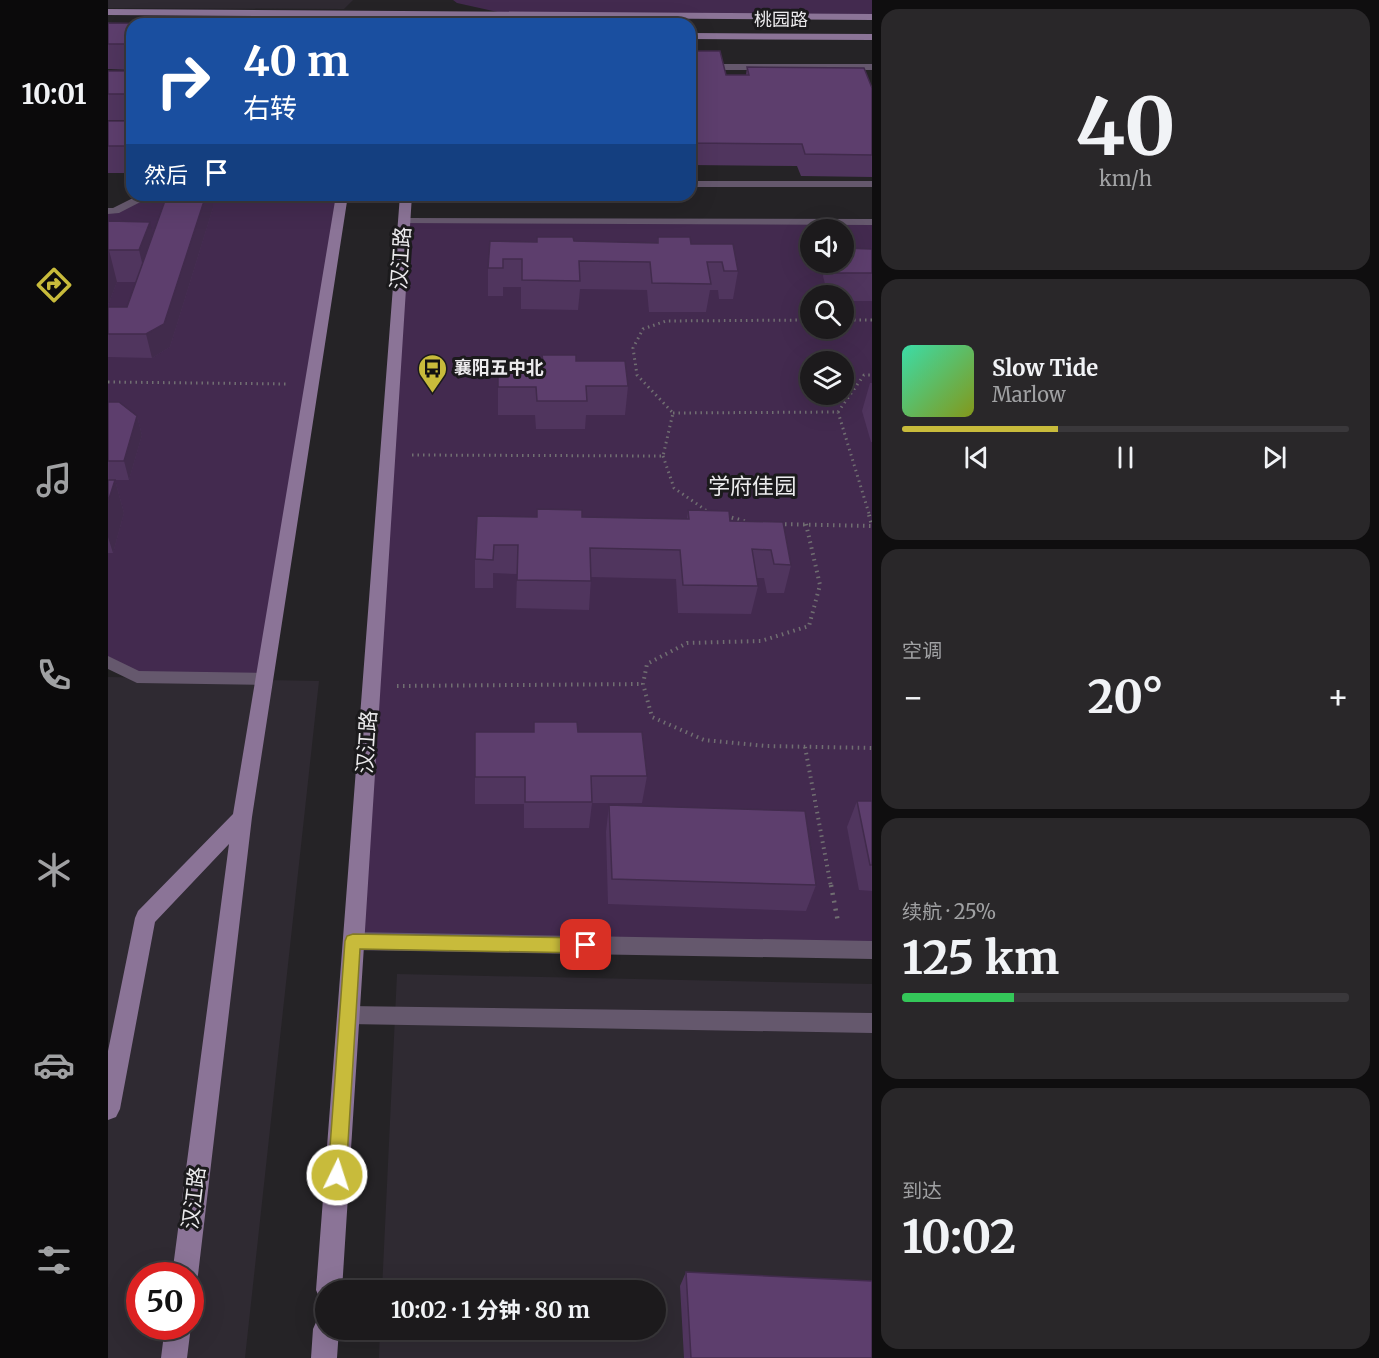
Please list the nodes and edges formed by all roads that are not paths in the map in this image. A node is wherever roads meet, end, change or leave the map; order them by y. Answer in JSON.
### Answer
{"nodes":[{"id":1,"x":373,"y":0,"type":"edge"},
{"id":2,"x":420,"y":0,"type":"edge"},
{"id":3,"x":345,"y":1,"type":"edge"},
{"id":4,"x":457,"y":3,"type":"dead end"},
{"id":5,"x":108,"y":12,"type":"edge"},
{"id":6,"x":282,"y":13,"type":"junction"},
{"id":7,"x":511,"y":15,"type":"junction"},
{"id":8,"x":872,"y":17,"type":"edge"},
{"id":9,"x":355,"y":18,"type":"edge"},
{"id":10,"x":370,"y":18,"type":"edge"},
{"id":11,"x":418,"y":18,"type":"edge"},
{"id":12,"x":441,"y":18,"type":"edge"},
{"id":13,"x":696,"y":36,"type":"edge"},
{"id":14,"x":872,"y":37,"type":"edge"},
{"id":15,"x":696,"y":64,"type":"edge"},
{"id":16,"x":872,"y":67,"type":"edge"},
{"id":17,"x":696,"y":184,"type":"edge"},
{"id":18,"x":872,"y":184,"type":"edge"},
{"id":19,"x":136,"y":201,"type":"edge"},
{"id":20,"x":341,"y":201,"type":"edge"},
{"id":21,"x":406,"y":201,"type":"edge"},
{"id":22,"x":108,"y":211,"type":"edge"},
{"id":23,"x":404,"y":220,"type":"junction"},
{"id":24,"x":872,"y":222,"type":"edge"},
{"id":25,"x":108,"y":662,"type":"edge"},
{"id":26,"x":108,"y":677,"type":"edge"},
{"id":27,"x":137,"y":677,"type":"junction"},
{"id":28,"x":264,"y":679,"type":"junction"},
{"id":29,"x":242,"y":817,"type":"junction"},
{"id":30,"x":353,"y":941,"type":"junction"},
{"id":31,"x":872,"y":950,"type":"edge"},
{"id":32,"x":348,"y":1015,"type":"junction"},
{"id":33,"x":872,"y":1023,"type":"edge"},
{"id":34,"x":108,"y":1108,"type":"edge"},
{"id":35,"x":187,"y":1262,"type":"edge"},
{"id":36,"x":329,"y":1280,"type":"edge"},
{"id":37,"x":176,"y":1340,"type":"edge"},
{"id":38,"x":325,"y":1340,"type":"edge"},
{"id":39,"x":174,"y":1358,"type":"edge"},
{"id":40,"x":324,"y":1358,"type":"edge"}],
"edges":[{"from":1,"to":10,"type":"main road"},
{"from":2,"to":11,"type":"main road"},
{"from":3,"to":6,"type":"main road"},
{"from":4,"to":7,"type":"main road"},
{"from":5,"to":6,"type":"main road","name":"桃园路"},
{"from":6,"to":9,"type":"main road","name":"桃园路"},
{"from":7,"to":8,"type":"main road","name":"桃园路"},
{"from":7,"to":12,"type":"main road","name":"桃园路"},
{"from":13,"to":14,"type":"main road","name":"桃园路"},
{"from":15,"to":16,"type":"lane"},
{"from":17,"to":18,"type":"lane"},
{"from":19,"to":22,"type":"lane"},
{"from":20,"to":28,"type":"main road","name":"汉江路"},
{"from":21,"to":23,"type":"main road","name":"汉江路"},
{"from":23,"to":24,"type":"lane"},
{"from":23,"to":30,"type":"main road","name":"汉江路"},
{"from":25,"to":27,"type":"lane"},
{"from":26,"to":27,"type":"lane"},
{"from":27,"to":28,"type":"lane"},
{"from":28,"to":29,"type":"main road","name":"汉江路"},
{"from":29,"to":34,"type":"main road"},
{"from":29,"to":35,"type":"main road","name":"汉江路"},
{"from":30,"to":31,"type":"lane"},
{"from":30,"to":32,"type":"main road","name":"汉江路"},
{"from":32,"to":33,"type":"lane"},
{"from":32,"to":36,"type":"main road","name":"汉江路"},
{"from":37,"to":39,"type":"main road"},
{"from":38,"to":40,"type":"main road"}]}
